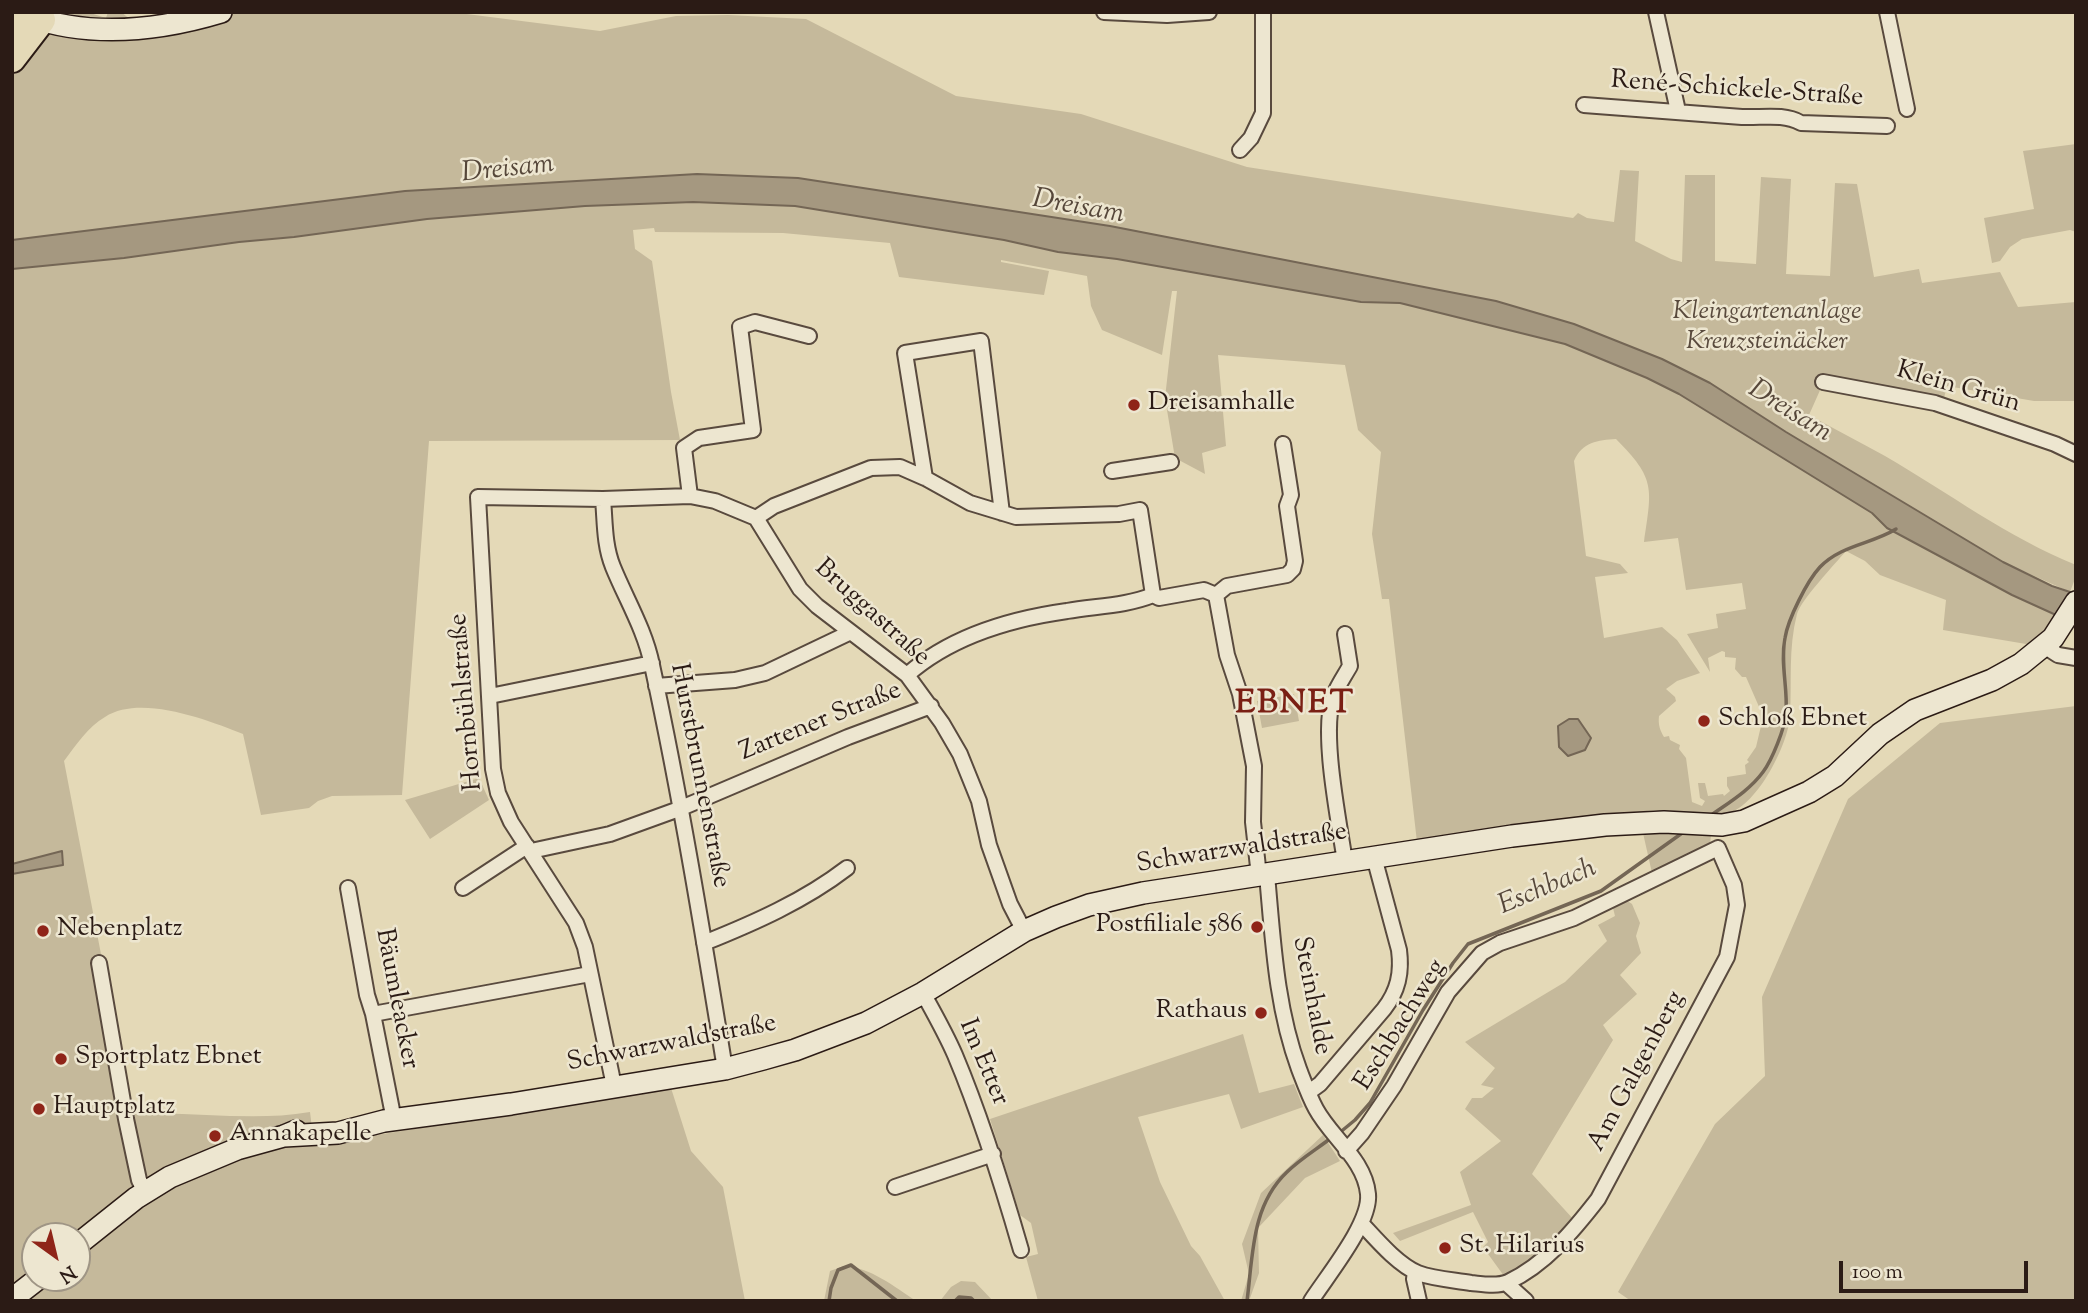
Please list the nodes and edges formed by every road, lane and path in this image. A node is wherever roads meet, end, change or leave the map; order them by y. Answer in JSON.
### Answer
{"nodes":[{"id":1,"x":221,"y":12,"type":"edge"},
{"id":2,"x":1104,"y":12,"type":"edge"},
{"id":3,"x":1209,"y":12,"type":"edge"},
{"id":4,"x":1262,"y":12,"type":"edge"},
{"id":5,"x":1656,"y":12,"type":"edge"},
{"id":6,"x":1887,"y":12,"type":"edge"},
{"id":7,"x":25,"y":19,"type":"edge"},
{"id":8,"x":12,"y":59,"type":"edge"},
{"id":9,"x":1584,"y":106,"type":"dead end"},
{"id":10,"x":1906,"y":109,"type":"dead end"},
{"id":11,"x":1678,"y":111,"type":"junction"},
{"id":12,"x":1887,"y":126,"type":"dead end"},
{"id":13,"x":1240,"y":150,"type":"dead end"},
{"id":14,"x":809,"y":336,"type":"dead end"},
{"id":15,"x":1823,"y":382,"type":"dead end"},
{"id":16,"x":1283,"y":444,"type":"dead end"},
{"id":17,"x":2076,"y":454,"type":"edge"},
{"id":18,"x":1171,"y":462,"type":"dead end"},
{"id":19,"x":1112,"y":471,"type":"dead end"},
{"id":20,"x":925,"y":478,"type":"junction"},
{"id":21,"x":690,"y":496,"type":"junction"},
{"id":22,"x":603,"y":499,"type":"junction"},
{"id":23,"x":1002,"y":513,"type":"junction"},
{"id":24,"x":756,"y":518,"type":"junction"},
{"id":25,"x":1153,"y":595,"type":"junction"},
{"id":26,"x":1216,"y":595,"type":"junction"},
{"id":27,"x":2076,"y":602,"type":"edge"},
{"id":28,"x":851,"y":632,"type":"junction"},
{"id":29,"x":1345,"y":634,"type":"dead end"},
{"id":30,"x":2044,"y":646,"type":"junction"},
{"id":31,"x":2076,"y":658,"type":"edge"},
{"id":32,"x":652,"y":663,"type":"junction"},
{"id":33,"x":907,"y":675,"type":"junction"},
{"id":34,"x":656,"y":686,"type":"junction"},
{"id":35,"x":490,"y":696,"type":"junction"},
{"id":36,"x":931,"y":706,"type":"junction"},
{"id":37,"x":679,"y":808,"type":"junction"},
{"id":38,"x":1719,"y":825,"type":"junction"},
{"id":39,"x":529,"y":848,"type":"junction"},
{"id":40,"x":1718,"y":848,"type":"junction"},
{"id":41,"x":1374,"y":858,"type":"junction"},
{"id":42,"x":1345,"y":862,"type":"junction"},
{"id":43,"x":847,"y":868,"type":"dead end"},
{"id":44,"x":1263,"y":876,"type":"junction"},
{"id":45,"x":348,"y":888,"type":"dead end"},
{"id":46,"x":463,"y":888,"type":"dead end"},
{"id":47,"x":1024,"y":931,"type":"junction"},
{"id":48,"x":705,"y":943,"type":"junction"},
{"id":49,"x":99,"y":963,"type":"dead end"},
{"id":50,"x":590,"y":974,"type":"junction"},
{"id":51,"x":923,"y":993,"type":"junction"},
{"id":52,"x":373,"y":1014,"type":"junction"},
{"id":53,"x":724,"y":1069,"type":"junction"},
{"id":54,"x":614,"y":1086,"type":"junction"},
{"id":55,"x":1309,"y":1092,"type":"junction"},
{"id":56,"x":389,"y":1120,"type":"junction"},
{"id":57,"x":1344,"y":1147,"type":"junction"},
{"id":58,"x":993,"y":1154,"type":"junction"},
{"id":59,"x":895,"y":1187,"type":"dead end"},
{"id":60,"x":145,"y":1192,"type":"junction"},
{"id":61,"x":1362,"y":1224,"type":"junction"},
{"id":62,"x":91,"y":1234,"type":"edge"},
{"id":63,"x":1021,"y":1250,"type":"dead end"},
{"id":64,"x":1415,"y":1272,"type":"junction"},
{"id":65,"x":1506,"y":1283,"type":"junction"},
{"id":66,"x":1311,"y":1301,"type":"edge"},
{"id":67,"x":1419,"y":1301,"type":"edge"},
{"id":68,"x":1526,"y":1301,"type":"edge"}],
"edges":[{"from":1,"to":7,"type":"main road"},
{"from":2,"to":3,"type":"street"},
{"from":4,"to":13,"type":"street"},
{"from":5,"to":11,"type":"street"},
{"from":6,"to":10,"type":"street"},
{"from":7,"to":8,"type":"highway"},
{"from":9,"to":11,"type":"street","name":"René-Schickele-Straße"},
{"from":11,"to":12,"type":"street","name":"René-Schickele-Straße"},
{"from":14,"to":21,"type":"street"},
{"from":15,"to":17,"type":"street","name":"Klein Grün"},
{"from":16,"to":26,"type":"street"},
{"from":18,"to":19,"type":"street"},
{"from":20,"to":23,"type":"street"},
{"from":20,"to":23,"type":"street"},
{"from":20,"to":24,"type":"street"},
{"from":21,"to":22,"type":"street"},
{"from":21,"to":24,"type":"street"},
{"from":22,"to":32,"type":"street","name":"Hurstbrunnenstraße"},
{"from":22,"to":35,"type":"street","name":"Hornbühlstraße"},
{"from":23,"to":25,"type":"street"},
{"from":24,"to":28,"type":"street","name":"Bruggastraße"},
{"from":25,"to":26,"type":"street"},
{"from":25,"to":33,"type":"street"},
{"from":26,"to":44,"type":"street","name":"Steinhalde"},
{"from":27,"to":30,"type":"main road","name":"Schwarzwaldstraße"},
{"from":28,"to":33,"type":"street","name":"Bruggastraße"},
{"from":28,"to":34,"type":"street"},
{"from":29,"to":42,"type":"street"},
{"from":30,"to":31,"type":"street"},
{"from":30,"to":38,"type":"main road","name":"Schwarzwaldstraße"},
{"from":32,"to":34,"type":"street","name":"Hurstbrunnenstraße"},
{"from":32,"to":35,"type":"street"},
{"from":33,"to":36,"type":"street","name":"Bruggastraße"},
{"from":34,"to":37,"type":"street","name":"Hurstbrunnenstraße"},
{"from":35,"to":39,"type":"street","name":"Hornbühlstraße"},
{"from":36,"to":37,"type":"street","name":"Zartener Straße"},
{"from":36,"to":47,"type":"street","name":"Bruggastraße"},
{"from":37,"to":39,"type":"street","name":"Zartener Straße"},
{"from":37,"to":48,"type":"street","name":"Hurstbrunnenstraße"},
{"from":38,"to":40,"type":"street"},
{"from":38,"to":41,"type":"main road","name":"Schwarzwaldstraße"},
{"from":39,"to":46,"type":"street","name":"Zartener Straße"},
{"from":39,"to":50,"type":"street","name":"Hornbühlstraße"},
{"from":40,"to":57,"type":"street","name":"Eschbachweg"},
{"from":40,"to":65,"type":"street","name":"Am Galgenberg"},
{"from":41,"to":42,"type":"main road","name":"Schwarzwaldstraße"},
{"from":41,"to":55,"type":"street"},
{"from":42,"to":44,"type":"main road","name":"Schwarzwaldstraße"},
{"from":43,"to":48,"type":"street"},
{"from":44,"to":47,"type":"main road","name":"Schwarzwaldstraße"},
{"from":44,"to":55,"type":"street","name":"Steinhalde"},
{"from":45,"to":52,"type":"street","name":"Bäumleacker"},
{"from":47,"to":51,"type":"main road","name":"Schwarzwaldstraße"},
{"from":48,"to":53,"type":"street","name":"Hurstbrunnenstraße"},
{"from":49,"to":60,"type":"street"},
{"from":50,"to":52,"type":"street"},
{"from":50,"to":54,"type":"street","name":"Hornbühlstraße"},
{"from":51,"to":53,"type":"main road","name":"Schwarzwaldstraße"},
{"from":51,"to":58,"type":"street","name":"Im Etter"},
{"from":52,"to":56,"type":"street","name":"Bäumleacker"},
{"from":53,"to":54,"type":"main road","name":"Schwarzwaldstraße"},
{"from":54,"to":56,"type":"main road","name":"Schwarzwaldstraße"},
{"from":55,"to":57,"type":"street","name":"Steinhalde"},
{"from":56,"to":60,"type":"main road","name":"Schwarzwaldstraße"},
{"from":57,"to":61,"type":"street","name":"Steinhalde"},
{"from":58,"to":59,"type":"street"},
{"from":58,"to":63,"type":"street","name":"Im Etter"},
{"from":60,"to":62,"type":"main road","name":"Schwarzwaldstraße"},
{"from":61,"to":64,"type":"street"},
{"from":61,"to":66,"type":"street","name":"Steinhalde"},
{"from":64,"to":65,"type":"street"},
{"from":64,"to":67,"type":"street"},
{"from":65,"to":68,"type":"street"}]}
